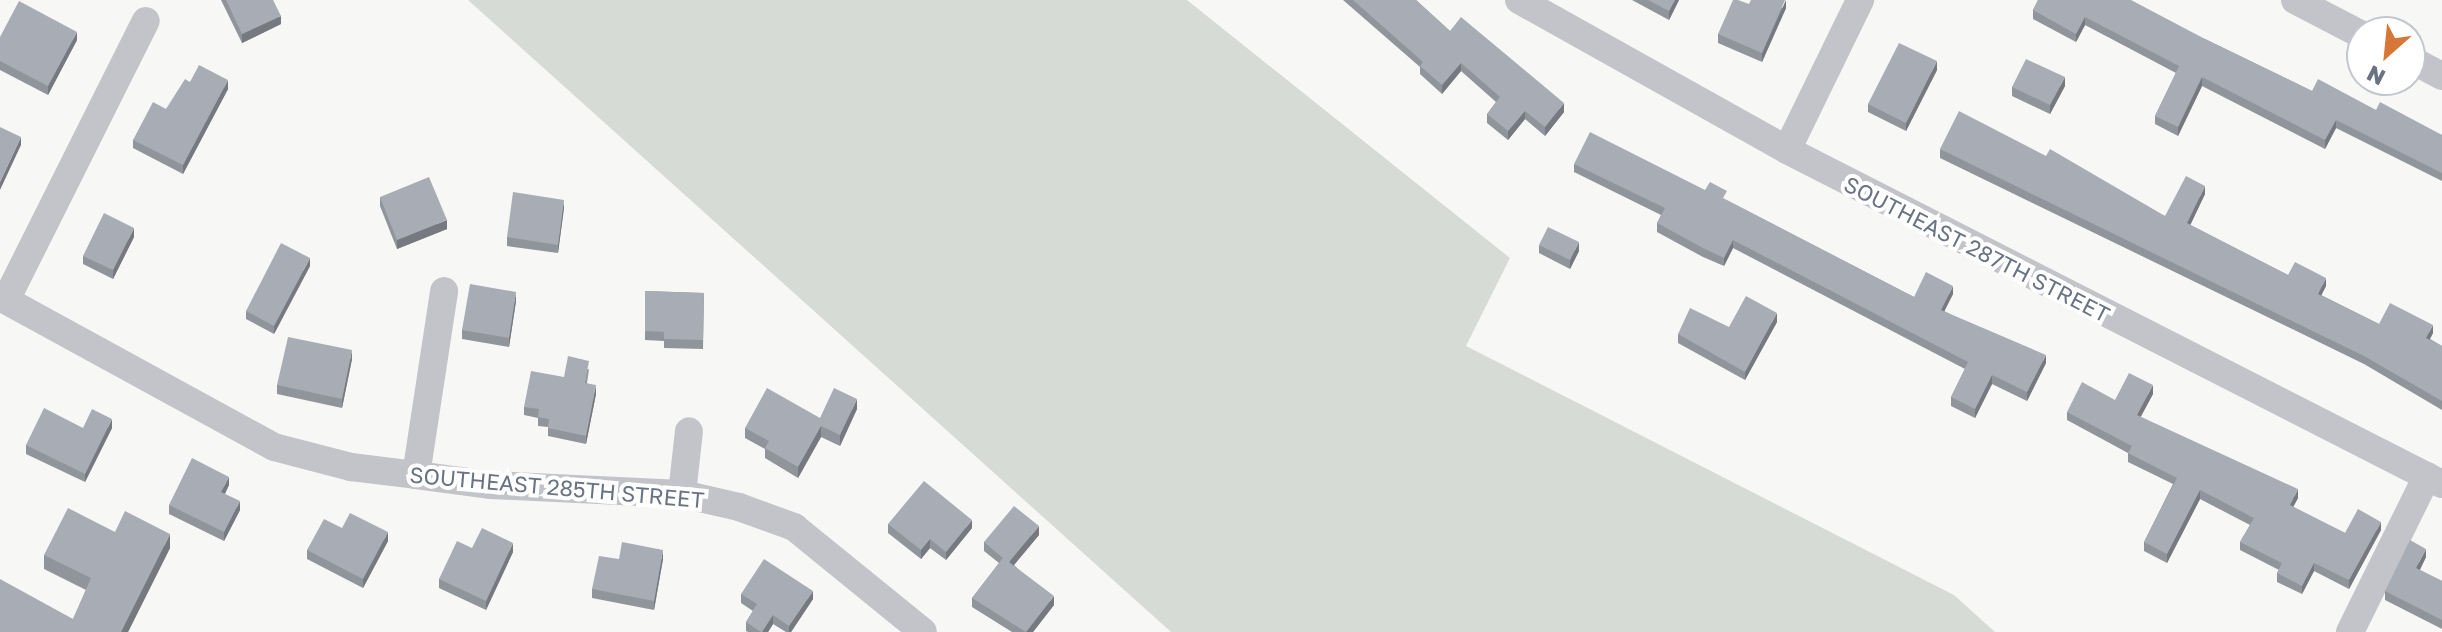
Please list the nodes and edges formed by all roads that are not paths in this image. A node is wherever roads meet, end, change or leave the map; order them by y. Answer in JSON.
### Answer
{"nodes":[{"id":1,"x":1519,"y":0,"type":"edge"},
{"id":2,"x":1860,"y":0,"type":"edge"},
{"id":3,"x":2295,"y":0,"type":"edge"},
{"id":4,"x":146,"y":21,"type":"dead end"},
{"id":5,"x":2346,"y":27,"type":"edge"},
{"id":6,"x":1787,"y":150,"type":"junction"},
{"id":7,"x":444,"y":291,"type":"dead end"},
{"id":8,"x":3,"y":298,"type":"edge"},
{"id":9,"x":689,"y":431,"type":"dead end"},
{"id":10,"x":416,"y":475,"type":"junction"},
{"id":11,"x":2434,"y":480,"type":"edge"},
{"id":12,"x":682,"y":494,"type":"junction"},
{"id":13,"x":923,"y":632,"type":"edge"},
{"id":14,"x":2350,"y":632,"type":"edge"}],
"edges":[{"from":1,"to":6,"type":"street","name":"SOUTHEAST 287TH STREET"},
{"from":2,"to":6,"type":"street"},
{"from":3,"to":5,"type":"street"},
{"from":4,"to":8,"type":"street"},
{"from":6,"to":11,"type":"street","name":"SOUTHEAST 287TH STREET"},
{"from":7,"to":10,"type":"street"},
{"from":8,"to":10,"type":"street","name":"SOUTHEAST 285TH STREET"},
{"from":9,"to":12,"type":"street"},
{"from":10,"to":12,"type":"street","name":"SOUTHEAST 285TH STREET"},
{"from":11,"to":14,"type":"street"},
{"from":12,"to":13,"type":"street","name":"SOUTHEAST 285TH STREET"}]}
